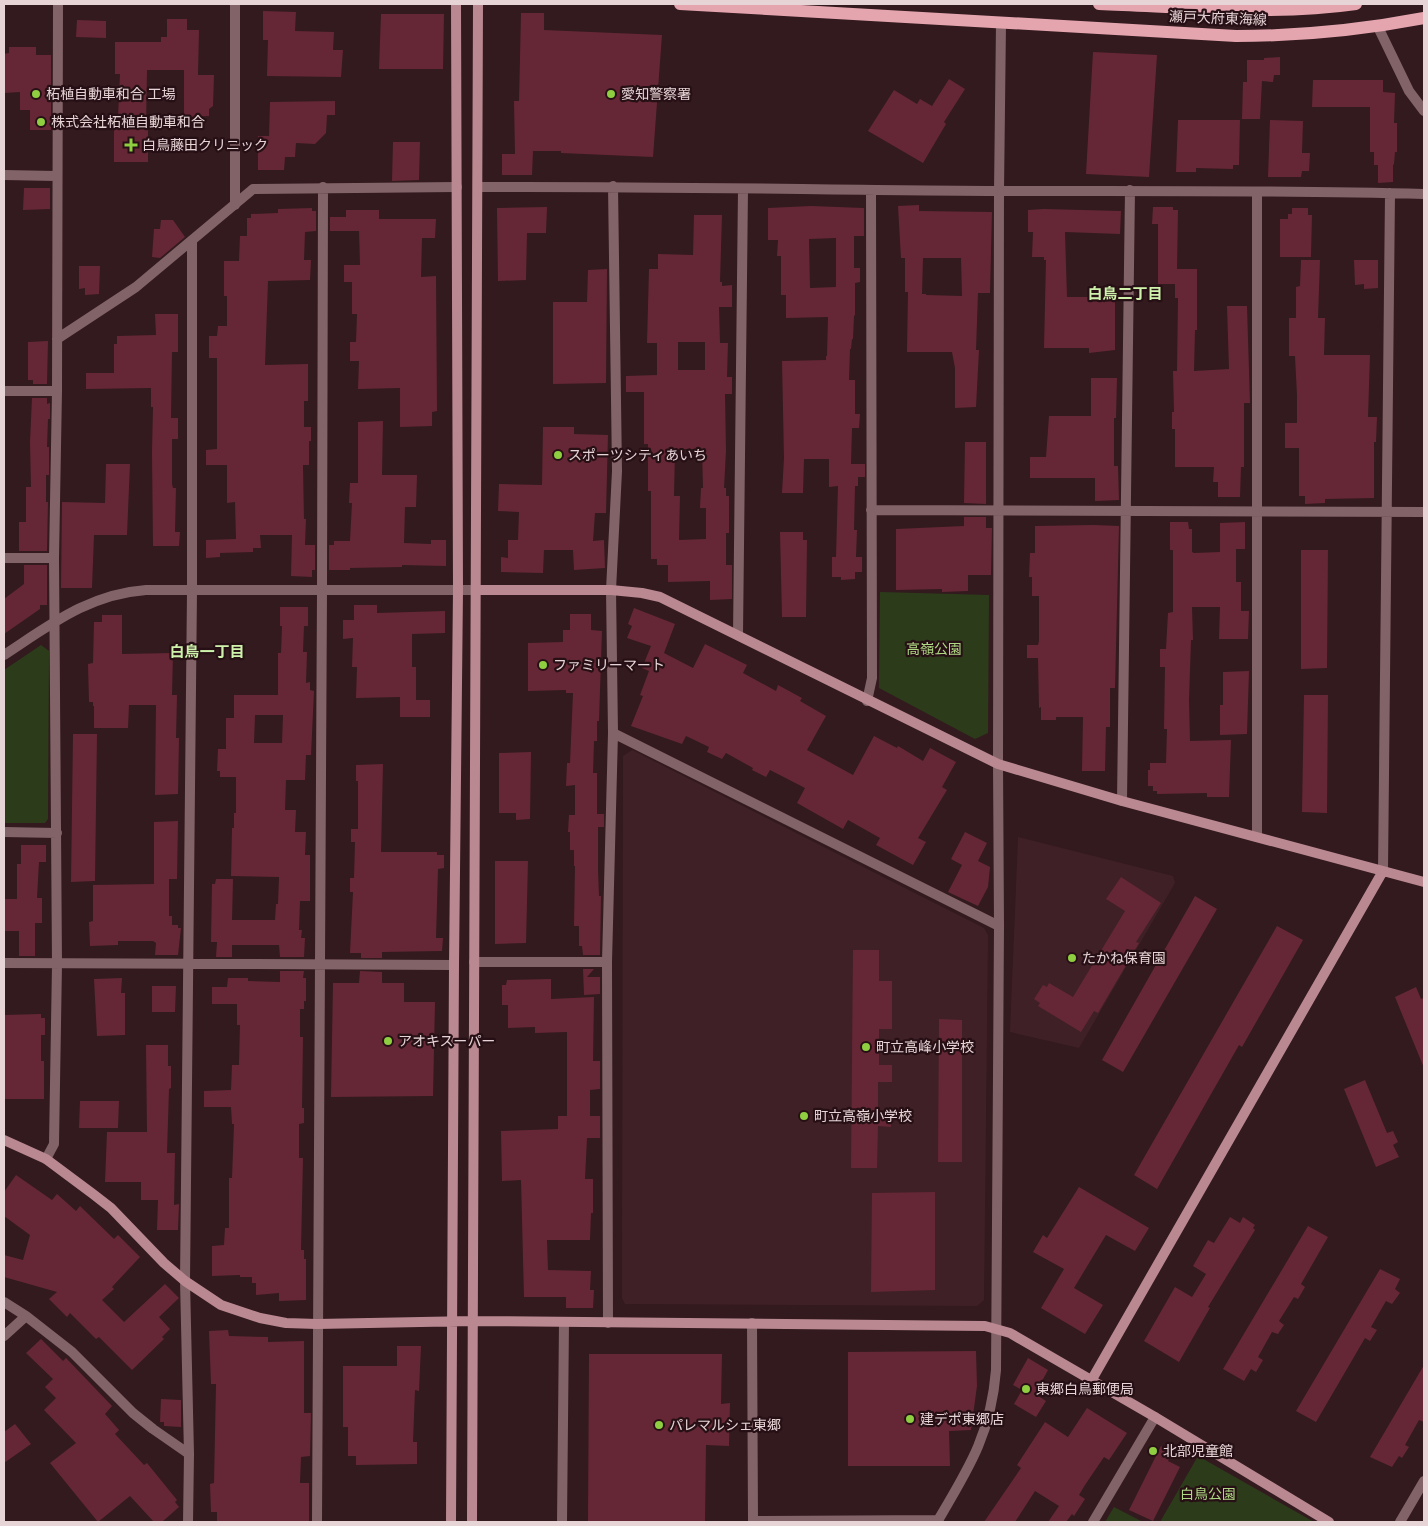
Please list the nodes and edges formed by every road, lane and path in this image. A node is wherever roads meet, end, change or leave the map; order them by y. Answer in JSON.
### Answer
{"nodes":[{"id":1,"x":58,"y":4,"type":"edge"},
{"id":2,"x":235,"y":4,"type":"edge"},
{"id":3,"x":456,"y":4,"type":"edge"},
{"id":4,"x":478,"y":4,"type":"edge"},
{"id":5,"x":680,"y":4,"type":"edge"},
{"id":6,"x":1099,"y":4,"type":"edge"},
{"id":7,"x":1356,"y":4,"type":"edge"},
{"id":8,"x":1424,"y":18,"type":"edge"},
{"id":9,"x":1001,"y":23,"type":"junction"},
{"id":10,"x":1378,"y":27,"type":"junction"},
{"id":11,"x":1424,"y":110,"type":"edge"},
{"id":12,"x":4,"y":176,"type":"edge"},
{"id":13,"x":56,"y":176,"type":"junction"},
{"id":14,"x":613,"y":186,"type":"junction"},
{"id":15,"x":323,"y":187,"type":"junction"},
{"id":16,"x":457,"y":187,"type":"junction"},
{"id":17,"x":478,"y":187,"type":"junction"},
{"id":18,"x":743,"y":189,"type":"junction"},
{"id":19,"x":871,"y":190,"type":"junction"},
{"id":20,"x":1130,"y":190,"type":"junction"},
{"id":21,"x":999,"y":191,"type":"junction"},
{"id":22,"x":1257,"y":192,"type":"junction"},
{"id":23,"x":1390,"y":193,"type":"junction"},
{"id":24,"x":1424,"y":194,"type":"edge"},
{"id":25,"x":235,"y":205,"type":"junction"},
{"id":26,"x":192,"y":242,"type":"junction"},
{"id":27,"x":57,"y":339,"type":"junction"},
{"id":28,"x":4,"y":391,"type":"edge"},
{"id":29,"x":57,"y":392,"type":"junction"},
{"id":30,"x":871,"y":510,"type":"junction"},
{"id":31,"x":998,"y":511,"type":"junction"},
{"id":32,"x":1125,"y":511,"type":"junction"},
{"id":33,"x":1258,"y":512,"type":"junction"},
{"id":34,"x":1386,"y":512,"type":"junction"},
{"id":35,"x":1424,"y":512,"type":"edge"},
{"id":36,"x":4,"y":558,"type":"edge"},
{"id":37,"x":54,"y":558,"type":"junction"},
{"id":38,"x":192,"y":590,"type":"junction"},
{"id":39,"x":322,"y":590,"type":"junction"},
{"id":40,"x":458,"y":590,"type":"junction"},
{"id":41,"x":476,"y":590,"type":"junction"},
{"id":42,"x":612,"y":590,"type":"junction"},
{"id":43,"x":55,"y":621,"type":"junction"},
{"id":44,"x":738,"y":635,"type":"junction"},
{"id":45,"x":4,"y":656,"type":"edge"},
{"id":46,"x":867,"y":701,"type":"junction"},
{"id":47,"x":613,"y":733,"type":"junction"},
{"id":48,"x":998,"y":764,"type":"junction"},
{"id":49,"x":1122,"y":801,"type":"junction"},
{"id":50,"x":4,"y":832,"type":"edge"},
{"id":51,"x":56,"y":833,"type":"junction"},
{"id":52,"x":1257,"y":837,"type":"junction"},
{"id":53,"x":1383,"y":871,"type":"junction"},
{"id":54,"x":1424,"y":882,"type":"edge"},
{"id":55,"x":999,"y":926,"type":"junction"},
{"id":56,"x":474,"y":962,"type":"junction"},
{"id":57,"x":607,"y":962,"type":"junction"},
{"id":58,"x":4,"y":963,"type":"edge"},
{"id":59,"x":188,"y":963,"type":"junction"},
{"id":60,"x":57,"y":964,"type":"junction"},
{"id":61,"x":454,"y":965,"type":"junction"},
{"id":62,"x":320,"y":966,"type":"junction"},
{"id":63,"x":4,"y":1140,"type":"edge"},
{"id":64,"x":46,"y":1159,"type":"junction"},
{"id":65,"x":185,"y":1281,"type":"junction"},
{"id":66,"x":4,"y":1302,"type":"edge"},
{"id":67,"x":26,"y":1316,"type":"junction"},
{"id":68,"x":451,"y":1321,"type":"junction"},
{"id":69,"x":474,"y":1321,"type":"junction"},
{"id":70,"x":564,"y":1322,"type":"junction"},
{"id":71,"x":608,"y":1323,"type":"junction"},
{"id":72,"x":752,"y":1323,"type":"junction"},
{"id":73,"x":317,"y":1324,"type":"junction"},
{"id":74,"x":996,"y":1328,"type":"junction"},
{"id":75,"x":4,"y":1336,"type":"edge"},
{"id":76,"x":1091,"y":1381,"type":"junction"},
{"id":77,"x":1155,"y":1417,"type":"junction"},
{"id":78,"x":189,"y":1454,"type":"junction"},
{"id":79,"x":1424,"y":1481,"type":"edge"},
{"id":80,"x":753,"y":1521,"type":"edge"},
{"id":81,"x":938,"y":1521,"type":"edge"},
{"id":82,"x":188,"y":1522,"type":"edge"},
{"id":83,"x":317,"y":1522,"type":"edge"},
{"id":84,"x":452,"y":1522,"type":"edge"},
{"id":85,"x":472,"y":1522,"type":"edge"},
{"id":86,"x":562,"y":1522,"type":"edge"},
{"id":87,"x":1093,"y":1522,"type":"edge"},
{"id":88,"x":1329,"y":1522,"type":"edge"},
{"id":89,"x":1400,"y":1522,"type":"edge"}],
"edges":[{"from":1,"to":13,"type":"street"},
{"from":2,"to":25,"type":"street"},
{"from":3,"to":16,"type":"street"},
{"from":4,"to":17,"type":"street"},
{"from":5,"to":9,"type":"main road","name":"瀬戸大府東海線"},
{"from":6,"to":7,"type":"main road","name":"瀬戸大府東海線"},
{"from":8,"to":10,"type":"main road","name":"瀬戸大府東海線"},
{"from":9,"to":10,"type":"main road","name":"瀬戸大府東海線"},
{"from":9,"to":21,"type":"street"},
{"from":10,"to":11,"type":"street"},
{"from":12,"to":13,"type":"street"},
{"from":13,"to":27,"type":"street"},
{"from":14,"to":17,"type":"street"},
{"from":14,"to":18,"type":"street"},
{"from":14,"to":42,"type":"street"},
{"from":15,"to":16,"type":"street"},
{"from":15,"to":25,"type":"street"},
{"from":15,"to":39,"type":"street"},
{"from":16,"to":40,"type":"street"},
{"from":17,"to":41,"type":"street"},
{"from":18,"to":19,"type":"street"},
{"from":18,"to":44,"type":"street"},
{"from":19,"to":21,"type":"street"},
{"from":19,"to":30,"type":"street"},
{"from":20,"to":21,"type":"street"},
{"from":20,"to":22,"type":"street"},
{"from":20,"to":32,"type":"street"},
{"from":21,"to":31,"type":"street"},
{"from":22,"to":23,"type":"street"},
{"from":22,"to":33,"type":"street"},
{"from":23,"to":24,"type":"street"},
{"from":23,"to":34,"type":"street"},
{"from":25,"to":26,"type":"street"},
{"from":26,"to":27,"type":"street"},
{"from":26,"to":38,"type":"street"},
{"from":27,"to":29,"type":"street"},
{"from":28,"to":29,"type":"street"},
{"from":29,"to":37,"type":"street"},
{"from":30,"to":31,"type":"street"},
{"from":30,"to":46,"type":"street"},
{"from":31,"to":32,"type":"street"},
{"from":31,"to":48,"type":"street"},
{"from":32,"to":33,"type":"street"},
{"from":32,"to":49,"type":"street"},
{"from":33,"to":34,"type":"street"},
{"from":33,"to":52,"type":"street"},
{"from":34,"to":35,"type":"street"},
{"from":34,"to":53,"type":"street"},
{"from":36,"to":37,"type":"street"},
{"from":37,"to":43,"type":"street"},
{"from":38,"to":39,"type":"street"},
{"from":38,"to":43,"type":"street"},
{"from":38,"to":59,"type":"street"},
{"from":39,"to":40,"type":"street"},
{"from":39,"to":62,"type":"street"},
{"from":40,"to":41,"type":"street"},
{"from":40,"to":61,"type":"street"},
{"from":41,"to":42,"type":"street"},
{"from":41,"to":56,"type":"street"},
{"from":42,"to":44,"type":"street"},
{"from":42,"to":47,"type":"street"},
{"from":43,"to":45,"type":"street"},
{"from":43,"to":51,"type":"street"},
{"from":44,"to":46,"type":"street"},
{"from":46,"to":48,"type":"street"},
{"from":47,"to":55,"type":"street"},
{"from":47,"to":57,"type":"street"},
{"from":48,"to":49,"type":"street"},
{"from":48,"to":55,"type":"street"},
{"from":49,"to":52,"type":"street"},
{"from":50,"to":51,"type":"street"},
{"from":51,"to":60,"type":"street"},
{"from":52,"to":53,"type":"street"},
{"from":53,"to":54,"type":"street"},
{"from":53,"to":76,"type":"street"},
{"from":55,"to":74,"type":"street"},
{"from":56,"to":57,"type":"street"},
{"from":56,"to":69,"type":"street"},
{"from":57,"to":71,"type":"street"},
{"from":58,"to":60,"type":"street"},
{"from":59,"to":60,"type":"street"},
{"from":59,"to":62,"type":"street"},
{"from":59,"to":65,"type":"street"},
{"from":60,"to":64,"type":"street"},
{"from":61,"to":62,"type":"street"},
{"from":61,"to":68,"type":"street"},
{"from":62,"to":73,"type":"street"},
{"from":63,"to":64,"type":"street"},
{"from":64,"to":65,"type":"street"},
{"from":65,"to":73,"type":"street"},
{"from":65,"to":78,"type":"street"},
{"from":66,"to":67,"type":"street"},
{"from":67,"to":75,"type":"street"},
{"from":67,"to":78,"type":"street"},
{"from":68,"to":69,"type":"street"},
{"from":68,"to":73,"type":"street"},
{"from":68,"to":84,"type":"street"},
{"from":69,"to":70,"type":"street"},
{"from":69,"to":85,"type":"street"},
{"from":70,"to":71,"type":"street"},
{"from":70,"to":86,"type":"street"},
{"from":71,"to":72,"type":"street"},
{"from":72,"to":74,"type":"street"},
{"from":72,"to":80,"type":"street"},
{"from":73,"to":83,"type":"street"},
{"from":74,"to":76,"type":"street"},
{"from":74,"to":81,"type":"street"},
{"from":76,"to":77,"type":"street"},
{"from":77,"to":87,"type":"street"},
{"from":77,"to":88,"type":"street"},
{"from":78,"to":82,"type":"street"},
{"from":79,"to":89,"type":"street"},
{"from":80,"to":81,"type":"street"}]}
